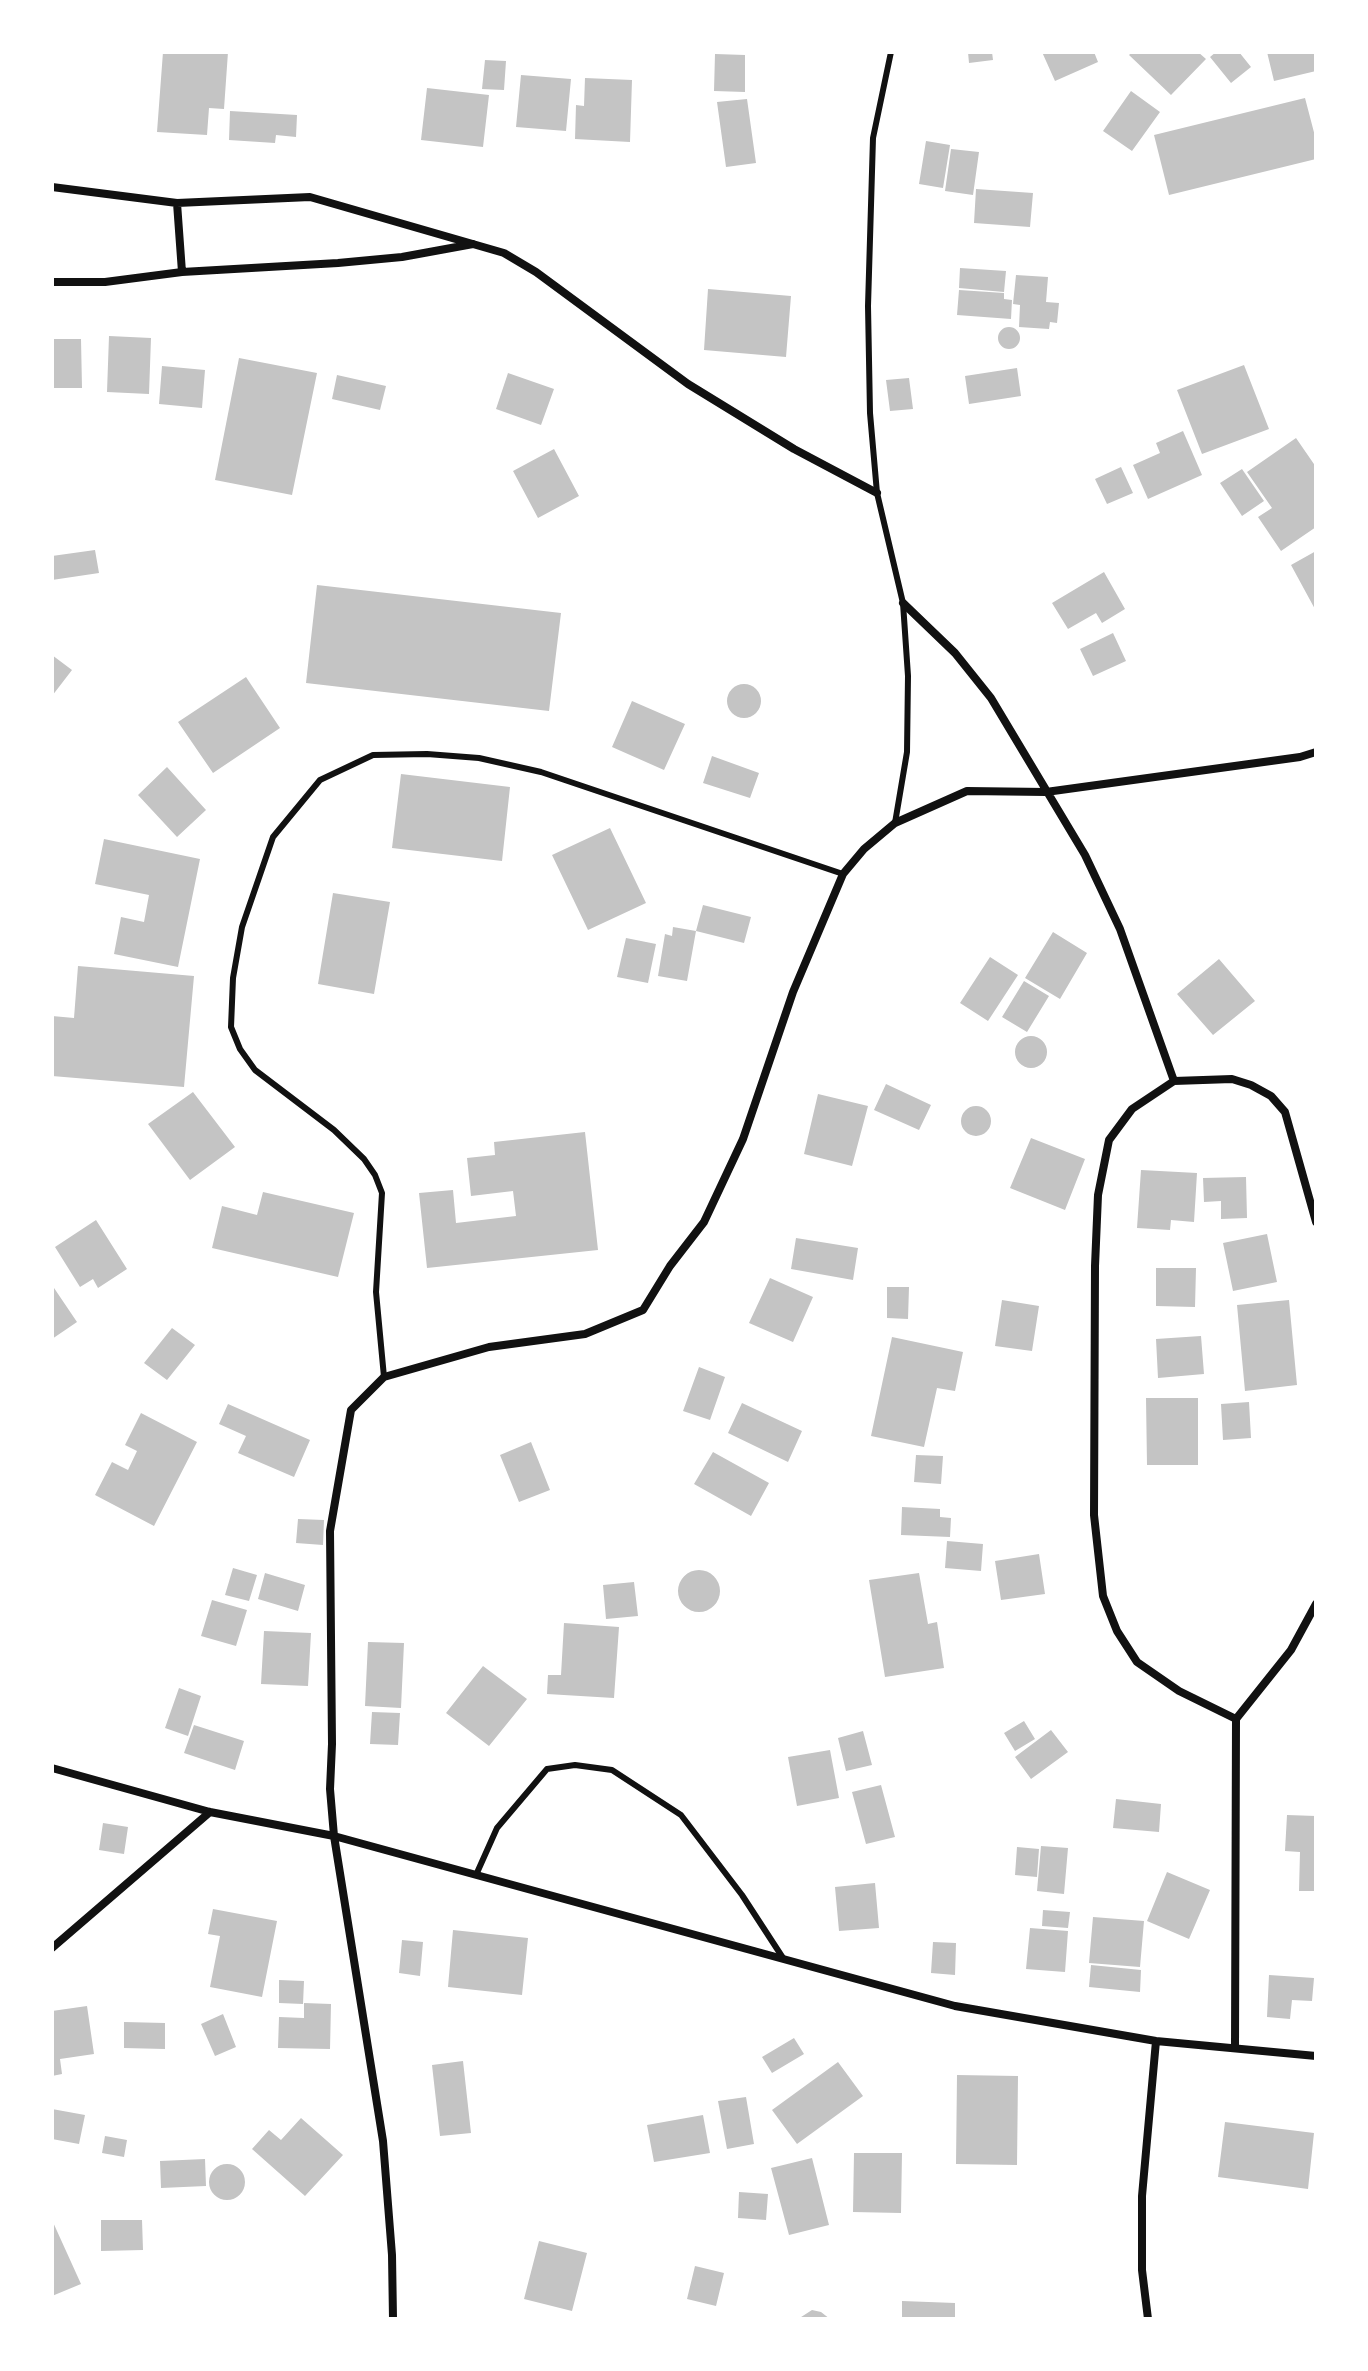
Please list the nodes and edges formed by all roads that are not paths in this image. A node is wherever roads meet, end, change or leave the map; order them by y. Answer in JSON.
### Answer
{"nodes":[{"id":1,"x":891,"y":52,"type":"edge"},
{"id":2,"x":52,"y":187,"type":"edge"},
{"id":3,"x":177,"y":203,"type":"junction"},
{"id":4,"x":476,"y":243,"type":"junction"},
{"id":5,"x":182,"y":272,"type":"junction"},
{"id":6,"x":52,"y":282,"type":"edge"},
{"id":7,"x":877,"y":493,"type":"junction"},
{"id":8,"x":903,"y":603,"type":"junction"},
{"id":9,"x":1316,"y":752,"type":"edge"},
{"id":10,"x":1046,"y":792,"type":"junction"},
{"id":11,"x":895,"y":823,"type":"junction"},
{"id":12,"x":843,"y":874,"type":"junction"},
{"id":13,"x":1174,"y":1081,"type":"junction"},
{"id":14,"x":1316,"y":1222,"type":"edge"},
{"id":15,"x":384,"y":1377,"type":"junction"},
{"id":16,"x":1316,"y":1604,"type":"edge"},
{"id":17,"x":1236,"y":1719,"type":"junction"},
{"id":18,"x":52,"y":1768,"type":"edge"},
{"id":19,"x":210,"y":1812,"type":"junction"},
{"id":20,"x":334,"y":1836,"type":"junction"},
{"id":21,"x":476,"y":1875,"type":"junction"},
{"id":22,"x":52,"y":1948,"type":"edge"},
{"id":23,"x":783,"y":1958,"type":"junction"},
{"id":24,"x":1156,"y":2041,"type":"junction"},
{"id":25,"x":1235,"y":2048,"type":"junction"},
{"id":26,"x":1316,"y":2056,"type":"edge"},
{"id":27,"x":393,"y":2319,"type":"edge"},
{"id":28,"x":1148,"y":2319,"type":"edge"}],
"edges":[{"from":1,"to":7,"type":"lane"},
{"from":2,"to":3,"type":"street"},
{"from":3,"to":4,"type":"street"},
{"from":3,"to":5,"type":"street"},
{"from":4,"to":5,"type":"street"},
{"from":4,"to":7,"type":"street"},
{"from":5,"to":6,"type":"street"},
{"from":7,"to":8,"type":"lane"},
{"from":8,"to":10,"type":"street"},
{"from":8,"to":11,"type":"lane"},
{"from":9,"to":10,"type":"street"},
{"from":10,"to":11,"type":"street"},
{"from":10,"to":13,"type":"street"},
{"from":11,"to":12,"type":"street"},
{"from":12,"to":15,"type":"street"},
{"from":12,"to":15,"type":"lane"},
{"from":13,"to":14,"type":"street"},
{"from":13,"to":17,"type":"street"},
{"from":15,"to":20,"type":"street"},
{"from":16,"to":17,"type":"street"},
{"from":17,"to":25,"type":"street"},
{"from":18,"to":19,"type":"street"},
{"from":19,"to":20,"type":"street"},
{"from":19,"to":22,"type":"street"},
{"from":20,"to":21,"type":"street"},
{"from":20,"to":27,"type":"street"},
{"from":21,"to":23,"type":"street"},
{"from":21,"to":23,"type":"lane"},
{"from":23,"to":24,"type":"street"},
{"from":24,"to":25,"type":"street"},
{"from":24,"to":28,"type":"street"},
{"from":25,"to":26,"type":"street"}]}
